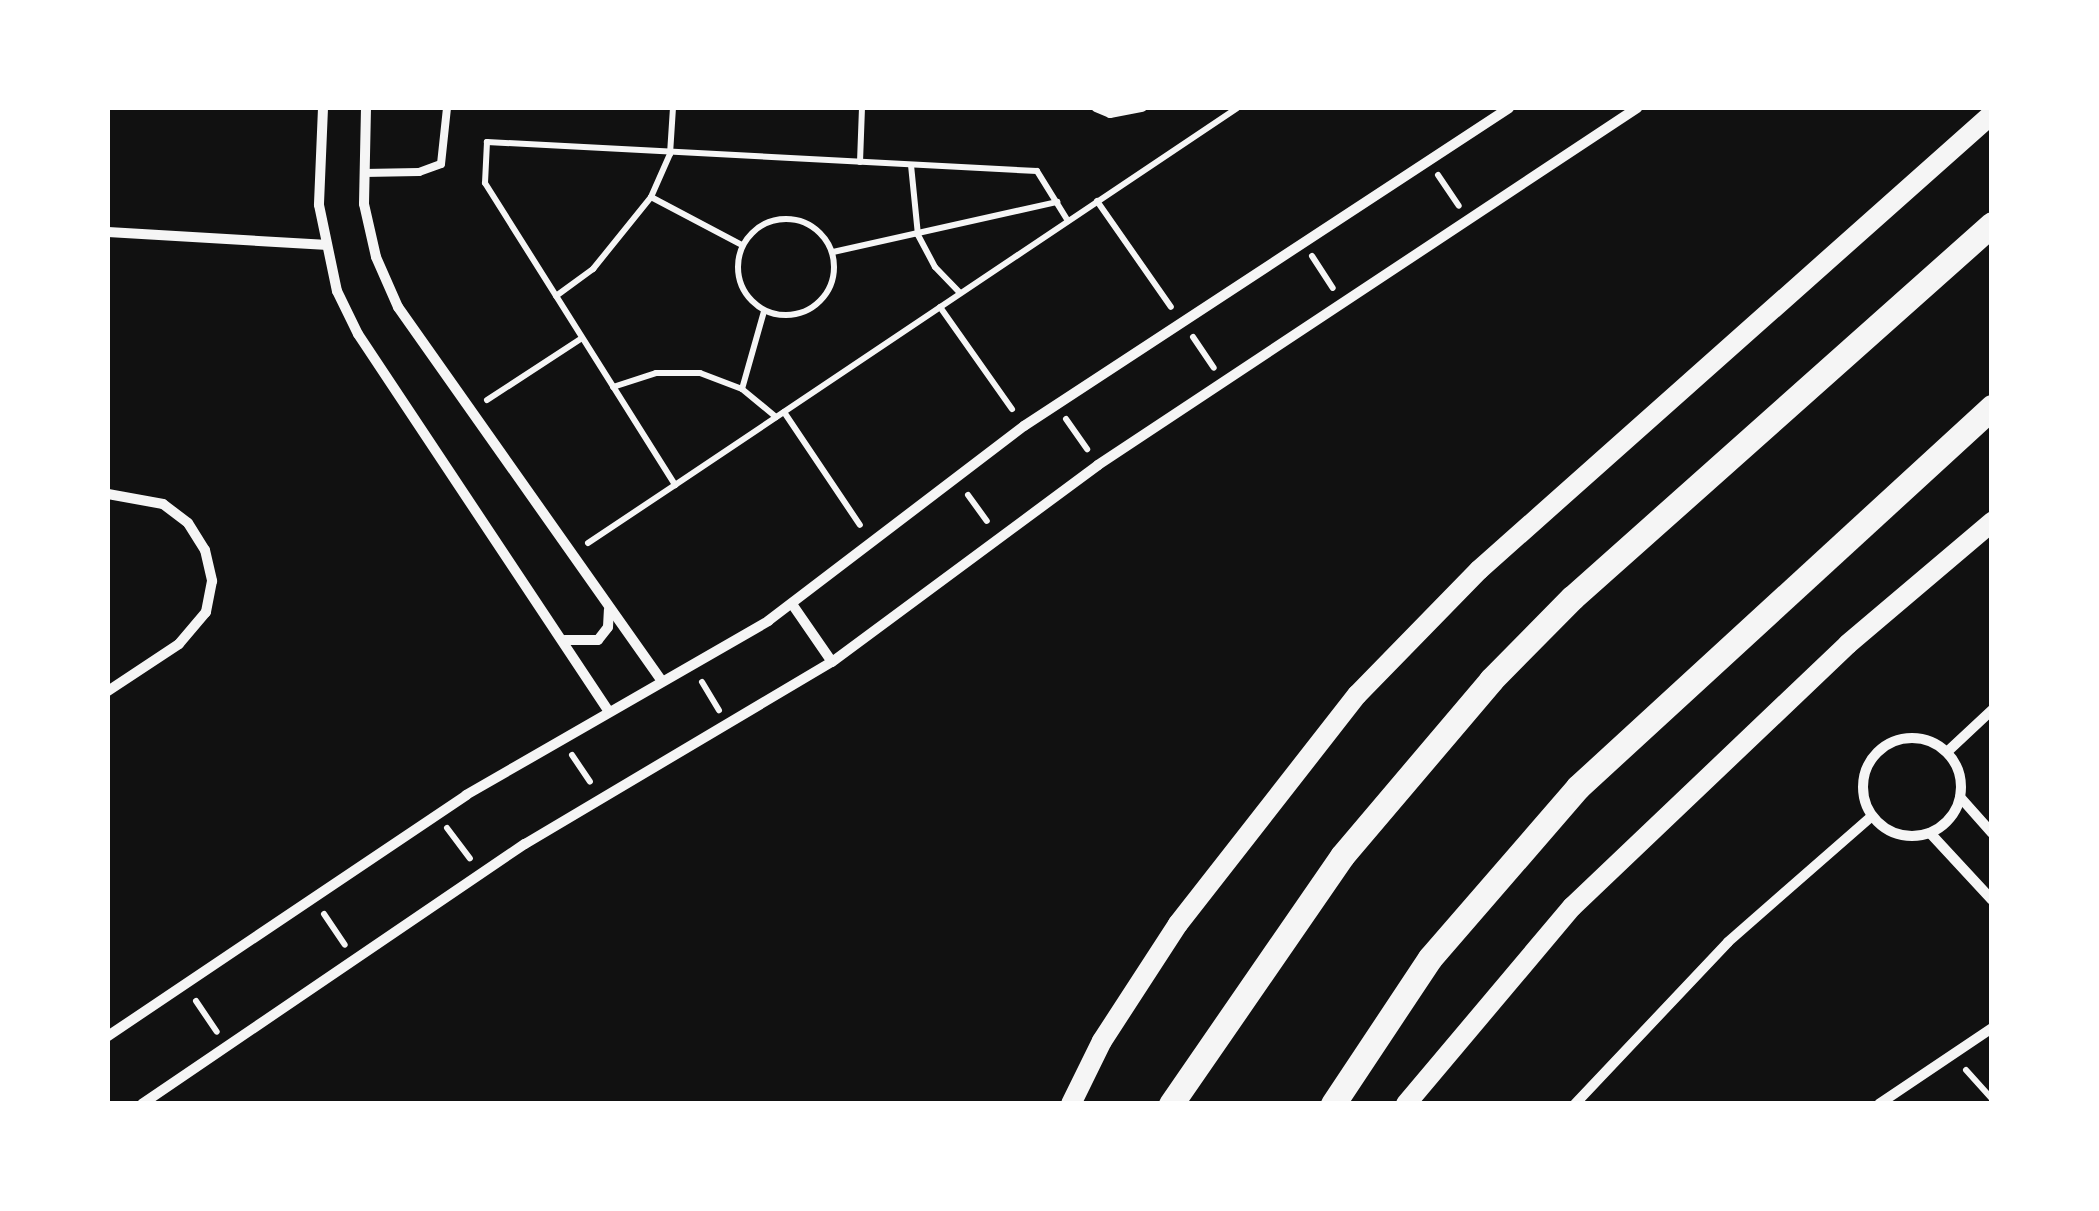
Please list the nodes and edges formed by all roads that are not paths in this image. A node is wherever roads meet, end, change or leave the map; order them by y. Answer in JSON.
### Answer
{"nodes":[{"id":1,"x":322,"y":108,"type":"edge"},
{"id":2,"x":366,"y":108,"type":"edge"},
{"id":3,"x":447,"y":108,"type":"edge"},
{"id":4,"x":1096,"y":108,"type":"edge"},
{"id":5,"x":1142,"y":108,"type":"edge"},
{"id":6,"x":1509,"y":108,"type":"edge"},
{"id":7,"x":1636,"y":108,"type":"edge"},
{"id":8,"x":1992,"y":114,"type":"edge"},
{"id":9,"x":364,"y":173,"type":"junction"},
{"id":10,"x":1992,"y":224,"type":"edge"},
{"id":11,"x":108,"y":232,"type":"edge"},
{"id":12,"x":324,"y":245,"type":"junction"},
{"id":13,"x":1992,"y":406,"type":"edge"},
{"id":14,"x":108,"y":494,"type":"edge"},
{"id":15,"x":1992,"y":522,"type":"edge"},
{"id":16,"x":792,"y":604,"type":"junction"},
{"id":17,"x":609,"y":610,"type":"junction"},
{"id":18,"x":564,"y":640,"type":"junction"},
{"id":19,"x":832,"y":662,"type":"junction"},
{"id":20,"x":662,"y":680,"type":"junction"},
{"id":21,"x":108,"y":691,"type":"edge"},
{"id":22,"x":608,"y":710,"type":"junction"},
{"id":23,"x":1992,"y":710,"type":"edge"},
{"id":24,"x":1947,"y":752,"type":"junction"},
{"id":25,"x":1960,"y":797,"type":"junction"},
{"id":26,"x":1872,"y":816,"type":"junction"},
{"id":27,"x":1930,"y":832,"type":"junction"},
{"id":28,"x":1992,"y":833,"type":"edge"},
{"id":29,"x":1992,"y":900,"type":"edge"},
{"id":30,"x":1992,"y":1028,"type":"edge"},
{"id":31,"x":108,"y":1036,"type":"edge"},
{"id":32,"x":142,"y":1104,"type":"edge"},
{"id":33,"x":1071,"y":1104,"type":"edge"},
{"id":34,"x":1172,"y":1104,"type":"edge"},
{"id":35,"x":1332,"y":1104,"type":"edge"},
{"id":36,"x":1406,"y":1104,"type":"edge"},
{"id":37,"x":1575,"y":1104,"type":"edge"},
{"id":38,"x":1879,"y":1104,"type":"edge"}],
"edges":[{"from":1,"to":12,"type":"street"},
{"from":2,"to":9,"type":"street"},
{"from":3,"to":9,"type":"lane"},
{"from":4,"to":5,"type":"lane"},
{"from":6,"to":16,"type":"street"},
{"from":7,"to":19,"type":"street"},
{"from":8,"to":33,"type":"main road"},
{"from":9,"to":17,"type":"street"},
{"from":10,"to":34,"type":"highway"},
{"from":11,"to":12,"type":"street"},
{"from":12,"to":18,"type":"street"},
{"from":13,"to":35,"type":"highway"},
{"from":14,"to":21,"type":"street"},
{"from":15,"to":36,"type":"main road"},
{"from":16,"to":19,"type":"street"},
{"from":16,"to":20,"type":"street"},
{"from":17,"to":18,"type":"street"},
{"from":17,"to":20,"type":"street"},
{"from":18,"to":22,"type":"street"},
{"from":19,"to":32,"type":"street"},
{"from":20,"to":22,"type":"street"},
{"from":22,"to":31,"type":"street"},
{"from":23,"to":24,"type":"street"},
{"from":24,"to":25,"type":"street"},
{"from":24,"to":26,"type":"street"},
{"from":25,"to":27,"type":"street"},
{"from":25,"to":28,"type":"street"},
{"from":26,"to":27,"type":"street"},
{"from":26,"to":37,"type":"street"},
{"from":27,"to":29,"type":"street"},
{"from":30,"to":38,"type":"street"}]}
